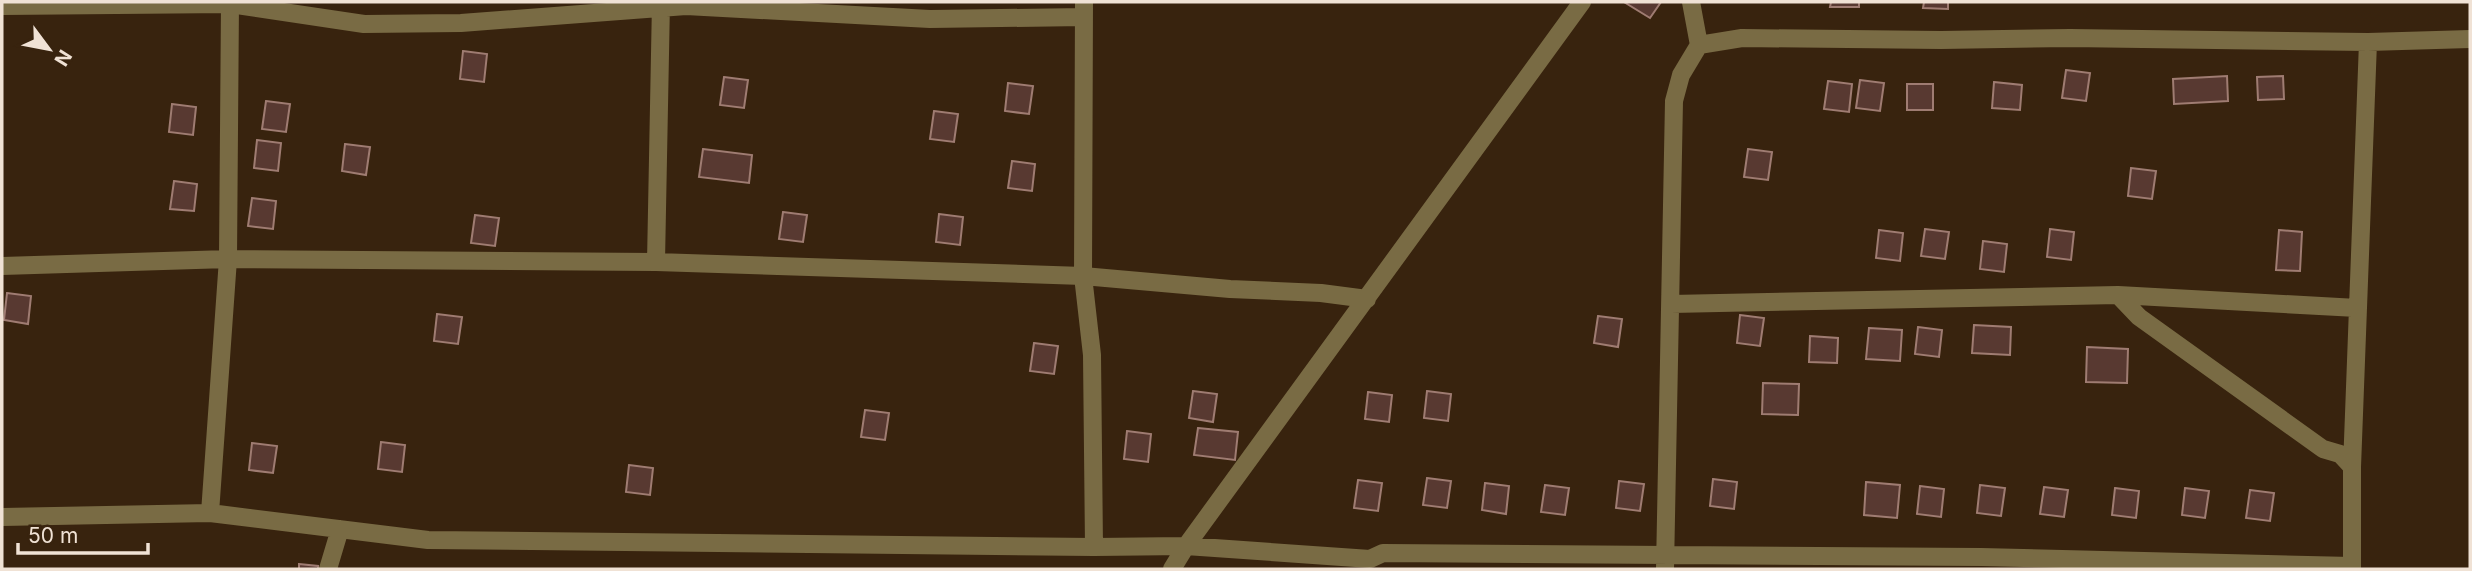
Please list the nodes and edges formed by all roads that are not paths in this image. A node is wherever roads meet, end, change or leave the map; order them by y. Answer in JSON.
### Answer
{"nodes":[{"id":1,"x":1582,"y":2,"type":"edge"},
{"id":2,"x":1691,"y":2,"type":"edge"},
{"id":3,"x":230,"y":3,"type":"edge"},
{"id":4,"x":661,"y":5,"type":"edge"},
{"id":5,"x":2,"y":6,"type":"edge"},
{"id":6,"x":1084,"y":10,"type":"edge"},
{"id":7,"x":2470,"y":39,"type":"edge"},
{"id":8,"x":2368,"y":42,"type":"junction"},
{"id":9,"x":1699,"y":45,"type":"junction"},
{"id":10,"x":228,"y":259,"type":"junction"},
{"id":11,"x":656,"y":262,"type":"junction"},
{"id":12,"x":2,"y":266,"type":"edge"},
{"id":13,"x":1083,"y":276,"type":"junction"},
{"id":14,"x":2118,"y":295,"type":"junction"},
{"id":15,"x":1367,"y":299,"type":"junction"},
{"id":16,"x":1671,"y":304,"type":"junction"},
{"id":17,"x":2357,"y":308,"type":"junction"},
{"id":18,"x":2352,"y":467,"type":"junction"},
{"id":19,"x":210,"y":513,"type":"junction"},
{"id":20,"x":2,"y":517,"type":"edge"},
{"id":21,"x":340,"y":529,"type":"junction"},
{"id":22,"x":1186,"y":546,"type":"junction"},
{"id":23,"x":1094,"y":547,"type":"junction"},
{"id":24,"x":1665,"y":562,"type":"edge"},
{"id":25,"x":2352,"y":568,"type":"edge"},
{"id":26,"x":328,"y":569,"type":"edge"},
{"id":27,"x":1172,"y":569,"type":"edge"}],
"edges":[{"from":1,"to":15,"type":"street"},
{"from":2,"to":9,"type":"street"},
{"from":3,"to":4,"type":"street"},
{"from":3,"to":5,"type":"street"},
{"from":3,"to":10,"type":"street"},
{"from":4,"to":6,"type":"street"},
{"from":4,"to":11,"type":"street"},
{"from":6,"to":13,"type":"street"},
{"from":7,"to":8,"type":"street"},
{"from":8,"to":9,"type":"street"},
{"from":8,"to":17,"type":"street"},
{"from":9,"to":16,"type":"street"},
{"from":10,"to":11,"type":"street"},
{"from":10,"to":12,"type":"street"},
{"from":10,"to":19,"type":"street"},
{"from":11,"to":13,"type":"street"},
{"from":13,"to":15,"type":"street"},
{"from":13,"to":23,"type":"street"},
{"from":14,"to":16,"type":"street"},
{"from":14,"to":17,"type":"street"},
{"from":14,"to":18,"type":"street"},
{"from":15,"to":22,"type":"street"},
{"from":16,"to":24,"type":"street"},
{"from":17,"to":18,"type":"street"},
{"from":18,"to":25,"type":"street"},
{"from":19,"to":20,"type":"street"},
{"from":19,"to":21,"type":"street"},
{"from":21,"to":23,"type":"street"},
{"from":21,"to":26,"type":"street"},
{"from":22,"to":23,"type":"street"},
{"from":22,"to":24,"type":"street"},
{"from":22,"to":27,"type":"street"},
{"from":24,"to":25,"type":"street"}]}
